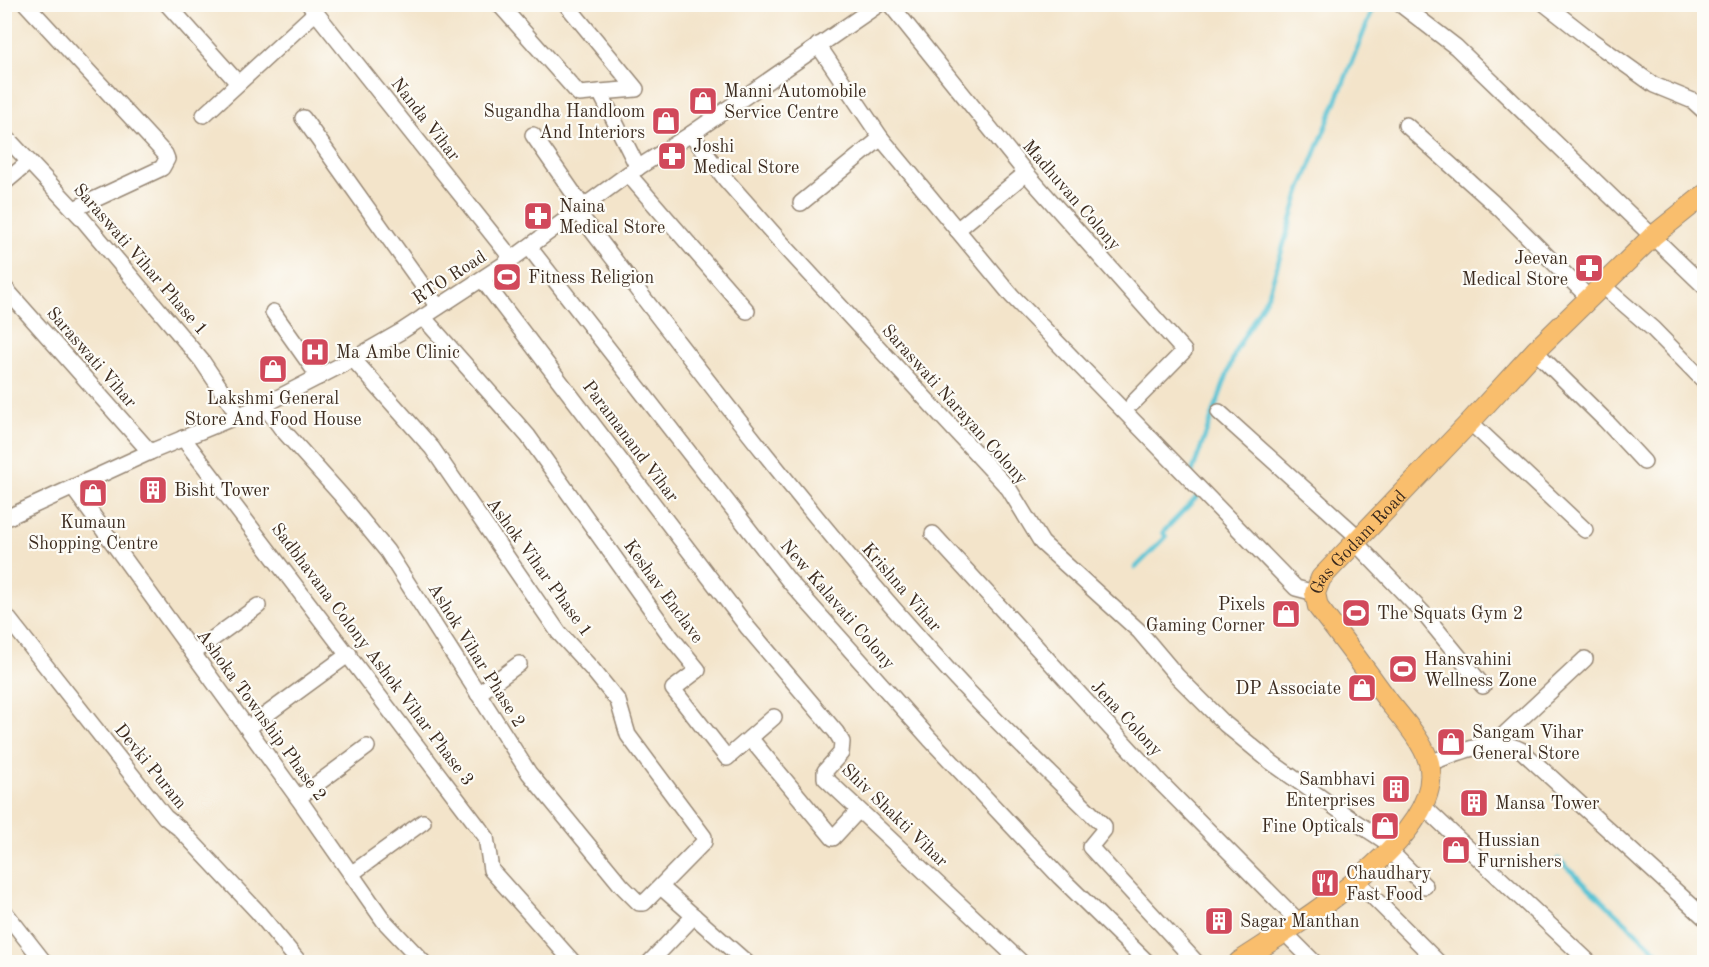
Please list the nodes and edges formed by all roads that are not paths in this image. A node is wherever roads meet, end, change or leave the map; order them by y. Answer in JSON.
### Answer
{"nodes":[{"id":1,"x":26,"y":4,"type":"edge"},
{"id":2,"x":167,"y":4,"type":"edge"},
{"id":3,"x":499,"y":4,"type":"edge"},
{"id":4,"x":566,"y":4,"type":"edge"},
{"id":5,"x":1400,"y":4,"type":"edge"},
{"id":6,"x":1545,"y":4,"type":"edge"},
{"id":7,"x":879,"y":5,"type":"edge"},
{"id":8,"x":313,"y":8,"type":"edge"},
{"id":9,"x":818,"y":45,"type":"junction"},
{"id":10,"x":238,"y":82,"type":"junction"},
{"id":11,"x":600,"y":93,"type":"junction"},
{"id":12,"x":1704,"y":111,"type":"edge"},
{"id":13,"x":204,"y":115,"type":"dead end"},
{"id":14,"x":303,"y":118,"type":"dead end"},
{"id":15,"x":1406,"y":125,"type":"dead end"},
{"id":16,"x":691,"y":134,"type":"junction"},
{"id":17,"x":4,"y":135,"type":"edge"},
{"id":18,"x":533,"y":135,"type":"dead end"},
{"id":19,"x":881,"y":138,"type":"junction"},
{"id":20,"x":29,"y":162,"type":"junction"},
{"id":21,"x":633,"y":171,"type":"junction"},
{"id":22,"x":1026,"y":173,"type":"junction"},
{"id":23,"x":4,"y":183,"type":"edge"},
{"id":24,"x":1704,"y":195,"type":"edge"},
{"id":25,"x":801,"y":202,"type":"dead end"},
{"id":26,"x":74,"y":209,"type":"junction"},
{"id":27,"x":580,"y":209,"type":"junction"},
{"id":28,"x":957,"y":230,"type":"junction"},
{"id":29,"x":1653,"y":237,"type":"junction"},
{"id":30,"x":529,"y":247,"type":"junction"},
{"id":31,"x":512,"y":259,"type":"junction"},
{"id":32,"x":482,"y":279,"type":"junction"},
{"id":33,"x":1704,"y":286,"type":"edge"},
{"id":34,"x":4,"y":287,"type":"edge"},
{"id":35,"x":1596,"y":292,"type":"junction"},
{"id":36,"x":438,"y":308,"type":"junction"},
{"id":37,"x":747,"y":311,"type":"dead end"},
{"id":38,"x":273,"y":312,"type":"dead end"},
{"id":39,"x":423,"y":317,"type":"junction"},
{"id":40,"x":1535,"y":351,"type":"junction"},
{"id":41,"x":353,"y":359,"type":"junction"},
{"id":42,"x":319,"y":377,"type":"junction"},
{"id":43,"x":1704,"y":381,"type":"edge"},
{"id":44,"x":1133,"y":403,"type":"dead end"},
{"id":45,"x":264,"y":405,"type":"junction"},
{"id":46,"x":1219,"y":412,"type":"dead end"},
{"id":47,"x":239,"y":416,"type":"junction"},
{"id":48,"x":1470,"y":422,"type":"junction"},
{"id":49,"x":183,"y":438,"type":"junction"},
{"id":50,"x":150,"y":452,"type":"junction"},
{"id":51,"x":1644,"y":462,"type":"dead end"},
{"id":52,"x":73,"y":488,"type":"junction"},
{"id":53,"x":4,"y":519,"type":"edge"},
{"id":54,"x":1585,"y":530,"type":"dead end"},
{"id":55,"x":933,"y":534,"type":"dead end"},
{"id":56,"x":1357,"y":540,"type":"junction"},
{"id":57,"x":1315,"y":593,"type":"junction"},
{"id":58,"x":258,"y":606,"type":"dead end"},
{"id":59,"x":4,"y":614,"type":"edge"},
{"id":60,"x":748,"y":628,"type":"joint"},
{"id":61,"x":193,"y":653,"type":"junction"},
{"id":62,"x":349,"y":654,"type":"junction"},
{"id":63,"x":1585,"y":659,"type":"dead end"},
{"id":64,"x":519,"y":664,"type":"dead end"},
{"id":65,"x":1483,"y":686,"type":"dead end"},
{"id":66,"x":478,"y":694,"type":"junction"},
{"id":67,"x":774,"y":717,"type":"dead end"},
{"id":68,"x":248,"y":728,"type":"junction"},
{"id":69,"x":750,"y":738,"type":"junction"},
{"id":70,"x":1496,"y":743,"type":"junction"},
{"id":71,"x":367,"y":747,"type":"dead end"},
{"id":72,"x":1429,"y":763,"type":"junction"},
{"id":73,"x":298,"y":798,"type":"junction"},
{"id":74,"x":1423,"y":806,"type":"junction"},
{"id":75,"x":858,"y":811,"type":"junction"},
{"id":76,"x":423,"y":822,"type":"dead end"},
{"id":77,"x":1392,"y":849,"type":"junction"},
{"id":78,"x":351,"y":874,"type":"junction"},
{"id":79,"x":1356,"y":880,"type":"junction"},
{"id":80,"x":1425,"y":886,"type":"dead end"},
{"id":81,"x":661,"y":887,"type":"junction"},
{"id":82,"x":4,"y":911,"type":"edge"},
{"id":83,"x":694,"y":916,"type":"junction"},
{"id":84,"x":1704,"y":917,"type":"edge"},
{"id":85,"x":1292,"y":927,"type":"junction"},
{"id":86,"x":44,"y":963,"type":"edge"},
{"id":87,"x":299,"y":963,"type":"edge"},
{"id":88,"x":423,"y":963,"type":"edge"},
{"id":89,"x":573,"y":963,"type":"edge"},
{"id":90,"x":650,"y":963,"type":"edge"},
{"id":91,"x":746,"y":963,"type":"edge"},
{"id":92,"x":1021,"y":963,"type":"edge"},
{"id":93,"x":1147,"y":963,"type":"edge"},
{"id":94,"x":1196,"y":963,"type":"edge"},
{"id":95,"x":1239,"y":963,"type":"edge"},
{"id":96,"x":1314,"y":963,"type":"edge"},
{"id":97,"x":1438,"y":963,"type":"edge"},
{"id":98,"x":1589,"y":963,"type":"edge"}],
"edges":[{"from":1,"to":26,"type":"street"},
{"from":2,"to":10,"type":"street"},
{"from":3,"to":11,"type":"street"},
{"from":4,"to":11,"type":"street"},
{"from":5,"to":29,"type":"street"},
{"from":6,"to":12,"type":"street"},
{"from":7,"to":9,"type":"street","name":"RTO Road"},
{"from":7,"to":22,"type":"street","name":"Madhuvan Colony"},
{"from":8,"to":10,"type":"street"},
{"from":8,"to":31,"type":"street","name":"Nanda Vihar"},
{"from":9,"to":16,"type":"street","name":"RTO Road"},
{"from":9,"to":19,"type":"street"},
{"from":10,"to":13,"type":"street"},
{"from":11,"to":21,"type":"street"},
{"from":14,"to":36,"type":"street"},
{"from":15,"to":35,"type":"street"},
{"from":16,"to":21,"type":"street","name":"RTO Road"},
{"from":16,"to":77,"type":"street","name":"Saraswati Narayan Colony"},
{"from":17,"to":20,"type":"street","name":"Saraswati Vihar Phase 1"},
{"from":18,"to":27,"type":"street"},
{"from":19,"to":25,"type":"street"},
{"from":19,"to":28,"type":"street"},
{"from":20,"to":23,"type":"street"},
{"from":20,"to":26,"type":"street","name":"Saraswati Vihar Phase 1"},
{"from":21,"to":27,"type":"street","name":"RTO Road"},
{"from":21,"to":37,"type":"street"},
{"from":22,"to":28,"type":"street"},
{"from":22,"to":44,"type":"street","name":"Madhuvan Colony"},
{"from":24,"to":29,"type":"main road","name":"Gas Godam Road"},
{"from":26,"to":47,"type":"street","name":"Saraswati Vihar Phase 1"},
{"from":27,"to":30,"type":"street","name":"RTO Road"},
{"from":27,"to":94,"type":"street","name":"Krishna Vihar"},
{"from":28,"to":57,"type":"street"},
{"from":29,"to":33,"type":"street"},
{"from":29,"to":35,"type":"main road","name":"Gas Godam Road"},
{"from":30,"to":31,"type":"street","name":"RTO Road"},
{"from":30,"to":93,"type":"street","name":"New Kalavati Colony"},
{"from":31,"to":32,"type":"street","name":"RTO Road"},
{"from":32,"to":36,"type":"street","name":"RTO Road"},
{"from":32,"to":60,"type":"street","name":"Paramanand Vihar"},
{"from":34,"to":50,"type":"street","name":"Saraswati Vihar"},
{"from":35,"to":40,"type":"main road","name":"Gas Godam Road"},
{"from":35,"to":43,"type":"street"},
{"from":36,"to":39,"type":"street","name":"RTO Road"},
{"from":38,"to":42,"type":"street"},
{"from":39,"to":41,"type":"street","name":"RTO Road"},
{"from":39,"to":69,"type":"street","name":"Keshav Enclave"},
{"from":40,"to":48,"type":"main road","name":"Gas Godam Road"},
{"from":40,"to":51,"type":"street"},
{"from":41,"to":42,"type":"street","name":"RTO Road"},
{"from":41,"to":81,"type":"street","name":"Ashok Vihar Phase 1"},
{"from":42,"to":45,"type":"street","name":"RTO Road"},
{"from":45,"to":47,"type":"street","name":"RTO Road"},
{"from":45,"to":66,"type":"street","name":"Ashok Vihar Phase 2"},
{"from":46,"to":56,"type":"street"},
{"from":47,"to":49,"type":"street","name":"RTO Road"},
{"from":48,"to":54,"type":"street"},
{"from":48,"to":56,"type":"main road","name":"Gas Godam Road"},
{"from":49,"to":50,"type":"street","name":"RTO Road"},
{"from":49,"to":62,"type":"street","name":"Sadbhavana Colony Ashok Vihar Phase 3"},
{"from":50,"to":52,"type":"street","name":"RTO Road"},
{"from":52,"to":53,"type":"street","name":"RTO Road"},
{"from":52,"to":61,"type":"street","name":"Ashoka Township Phase 2"},
{"from":55,"to":85,"type":"street","name":"Jena Colony"},
{"from":56,"to":57,"type":"main road","name":"Gas Godam Road"},
{"from":56,"to":65,"type":"street"},
{"from":57,"to":72,"type":"main road","name":"Gas Godam Road"},
{"from":58,"to":61,"type":"street"},
{"from":59,"to":87,"type":"street","name":"Devki Puram"},
{"from":60,"to":75,"type":"street","name":"Shiv Shakti Vihar"},
{"from":61,"to":68,"type":"street","name":"Ashoka Township Phase 2"},
{"from":62,"to":68,"type":"street"},
{"from":62,"to":89,"type":"street","name":"Sadbhavana Colony Ashok Vihar Phase 3"},
{"from":63,"to":70,"type":"street"},
{"from":64,"to":66,"type":"street"},
{"from":66,"to":81,"type":"street","name":"Ashok Vihar Phase 2"},
{"from":67,"to":69,"type":"street"},
{"from":68,"to":73,"type":"street","name":"Ashoka Township Phase 2"},
{"from":69,"to":75,"type":"street"},
{"from":70,"to":72,"type":"street"},
{"from":70,"to":84,"type":"street"},
{"from":71,"to":73,"type":"street"},
{"from":72,"to":74,"type":"main road"},
{"from":73,"to":78,"type":"street","name":"Ashoka Township Phase 2"},
{"from":74,"to":77,"type":"main road"},
{"from":74,"to":98,"type":"street"},
{"from":75,"to":92,"type":"street","name":"Shiv Shakti Vihar"},
{"from":76,"to":78,"type":"street"},
{"from":77,"to":79,"type":"main road"},
{"from":77,"to":80,"type":"street","name":"Saraswati Narayan Colony"},
{"from":78,"to":88,"type":"street","name":"Ashoka Township Phase 2"},
{"from":79,"to":85,"type":"main road"},
{"from":79,"to":97,"type":"street"},
{"from":81,"to":83,"type":"street"},
{"from":82,"to":86,"type":"street"},
{"from":83,"to":90,"type":"street"},
{"from":83,"to":91,"type":"street"},
{"from":85,"to":95,"type":"main road"},
{"from":85,"to":96,"type":"street","name":"Jena Colony"}]}
